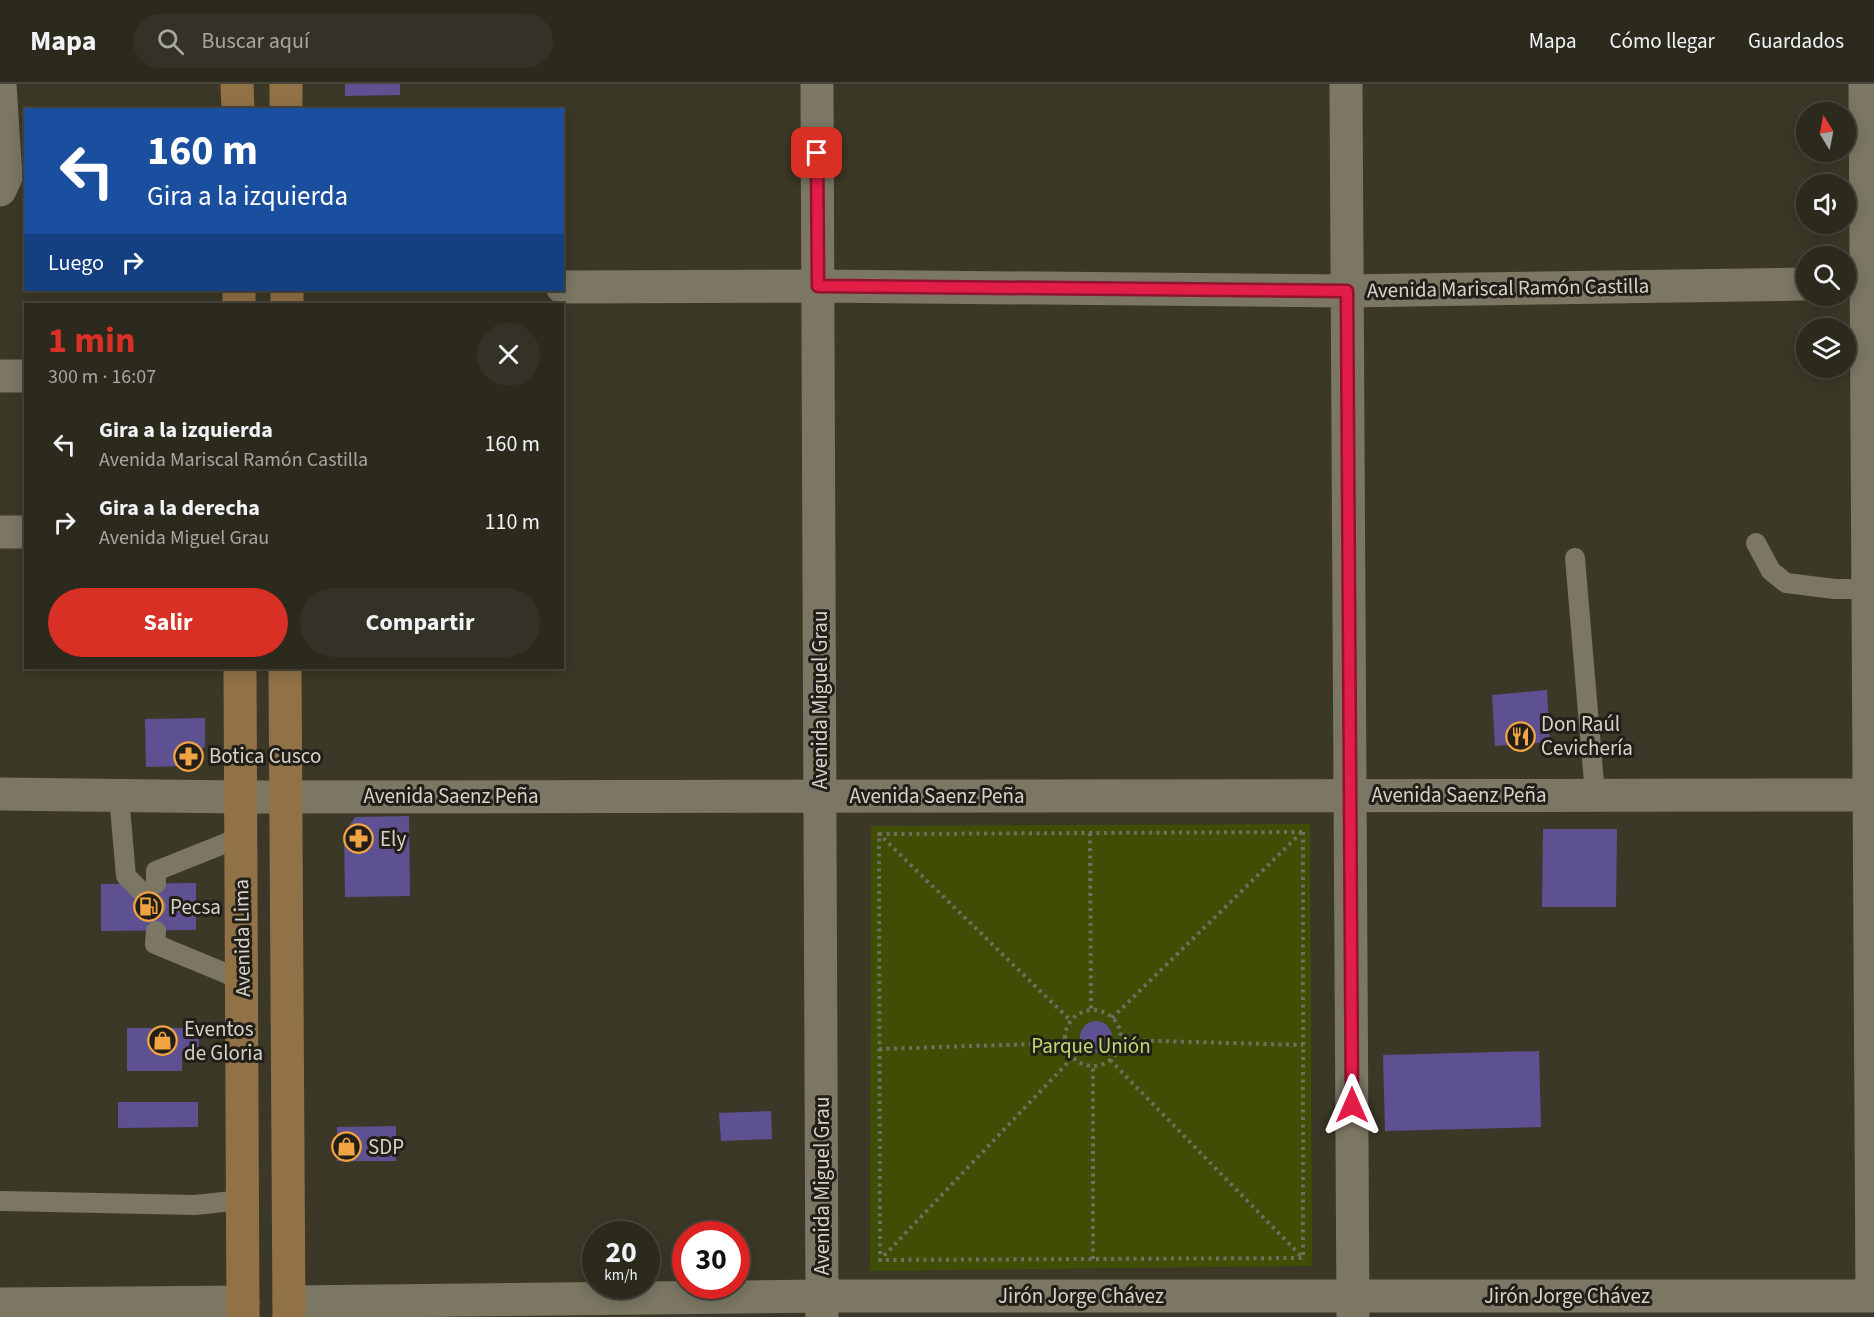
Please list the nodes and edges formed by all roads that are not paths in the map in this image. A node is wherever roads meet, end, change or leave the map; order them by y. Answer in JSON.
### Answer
{"nodes":[{"id":1,"x":0,"y":84,"type":"edge"},
{"id":2,"x":237,"y":84,"type":"edge"},
{"id":3,"x":286,"y":84,"type":"edge"},
{"id":4,"x":817,"y":84,"type":"edge"},
{"id":5,"x":1346,"y":84,"type":"edge"},
{"id":6,"x":1865,"y":84,"type":"edge"},
{"id":7,"x":238,"y":108,"type":"edge"},
{"id":8,"x":286,"y":108,"type":"edge"},
{"id":9,"x":0,"y":190,"type":"edge"},
{"id":10,"x":1861,"y":283,"type":"edge"},
{"id":11,"x":1796,"y":284,"type":"edge"},
{"id":12,"x":818,"y":286,"type":"junction"},
{"id":13,"x":564,"y":287,"type":"edge"},
{"id":14,"x":1347,"y":291,"type":"junction"},
{"id":15,"x":0,"y":376,"type":"edge"},
{"id":16,"x":24,"y":376,"type":"edge"},
{"id":17,"x":0,"y":532,"type":"edge"},
{"id":18,"x":24,"y":532,"type":"edge"},
{"id":19,"x":1756,"y":543,"type":"dead end"},
{"id":20,"x":1575,"y":558,"type":"dead end"},
{"id":21,"x":1866,"y":589,"type":"junction"},
{"id":22,"x":240,"y":669,"type":"edge"},
{"id":23,"x":285,"y":669,"type":"edge"},
{"id":24,"x":0,"y":795,"type":"edge"},
{"id":25,"x":1351,"y":795,"type":"junction"},
{"id":26,"x":1595,"y":795,"type":"junction"},
{"id":27,"x":1872,"y":795,"type":"edge"},
{"id":28,"x":119,"y":796,"type":"junction"},
{"id":29,"x":284,"y":796,"type":"junction"},
{"id":30,"x":820,"y":796,"type":"junction"},
{"id":31,"x":240,"y":797,"type":"junction"},
{"id":32,"x":241,"y":837,"type":"junction"},
{"id":33,"x":156,"y":884,"type":"dead end"},
{"id":34,"x":156,"y":906,"type":"dead end"},
{"id":35,"x":156,"y":931,"type":"dead end"},
{"id":36,"x":242,"y":980,"type":"junction"},
{"id":37,"x":243,"y":1200,"type":"junction"},
{"id":38,"x":2,"y":1201,"type":"dead end"},
{"id":39,"x":1873,"y":1296,"type":"edge"},
{"id":40,"x":822,"y":1307,"type":"edge"},
{"id":41,"x":1353,"y":1307,"type":"edge"},
{"id":42,"x":17,"y":1308,"type":"edge"},
{"id":43,"x":170,"y":1310,"type":"edge"},
{"id":44,"x":243,"y":1310,"type":"edge"},
{"id":45,"x":289,"y":1310,"type":"edge"}],
"edges":[{"from":1,"to":9,"type":"street"},
{"from":2,"to":7,"type":"main road"},
{"from":3,"to":8,"type":"main road"},
{"from":4,"to":12,"type":"street","name":"Avenida Miguel Grau"},
{"from":5,"to":14,"type":"street"},
{"from":6,"to":10,"type":"street"},
{"from":10,"to":21,"type":"street"},
{"from":11,"to":14,"type":"street","name":"Avenida Mariscal Ramón Castilla"},
{"from":12,"to":13,"type":"street","name":"Avenida Mariscal Ramón Castilla"},
{"from":12,"to":14,"type":"street","name":"Avenida Mariscal Ramón Castilla"},
{"from":12,"to":30,"type":"street","name":"Avenida Miguel Grau"},
{"from":14,"to":25,"type":"street"},
{"from":15,"to":16,"type":"street"},
{"from":17,"to":18,"type":"street"},
{"from":19,"to":21,"type":"lane"},
{"from":20,"to":26,"type":"lane"},
{"from":21,"to":27,"type":"street"},
{"from":22,"to":31,"type":"main road","name":"Avenida Lima"},
{"from":23,"to":29,"type":"main road","name":"Avenida Lima"},
{"from":24,"to":28,"type":"street","name":"Avenida Saenz Peña"},
{"from":25,"to":26,"type":"street","name":"Avenida Saenz Peña"},
{"from":25,"to":30,"type":"street","name":"Avenida Saenz Peña"},
{"from":25,"to":41,"type":"street"},
{"from":26,"to":27,"type":"street","name":"Avenida Saenz Peña"},
{"from":27,"to":39,"type":"street"},
{"from":28,"to":31,"type":"street","name":"Avenida Saenz Peña"},
{"from":28,"to":34,"type":"lane"},
{"from":29,"to":30,"type":"street","name":"Avenida Saenz Peña"},
{"from":29,"to":31,"type":"street","name":"Avenida Saenz Peña"},
{"from":29,"to":45,"type":"main road","name":"Avenida Lima"},
{"from":30,"to":40,"type":"street","name":"Avenida Miguel Grau"},
{"from":31,"to":32,"type":"main road","name":"Avenida Lima"},
{"from":32,"to":33,"type":"lane"},
{"from":32,"to":36,"type":"main road","name":"Avenida Lima"},
{"from":35,"to":36,"type":"lane"},
{"from":36,"to":37,"type":"main road","name":"Avenida Lima"},
{"from":37,"to":38,"type":"lane"},
{"from":37,"to":44,"type":"main road","name":"Avenida Lima"},
{"from":39,"to":41,"type":"street","name":"Jirón Jorge Chávez"},
{"from":40,"to":41,"type":"street","name":"Jirón Jorge Chávez"},
{"from":40,"to":45,"type":"street","name":"Jirón Jorge Chávez"},
{"from":42,"to":43,"type":"street"},
{"from":43,"to":44,"type":"street"}]}
